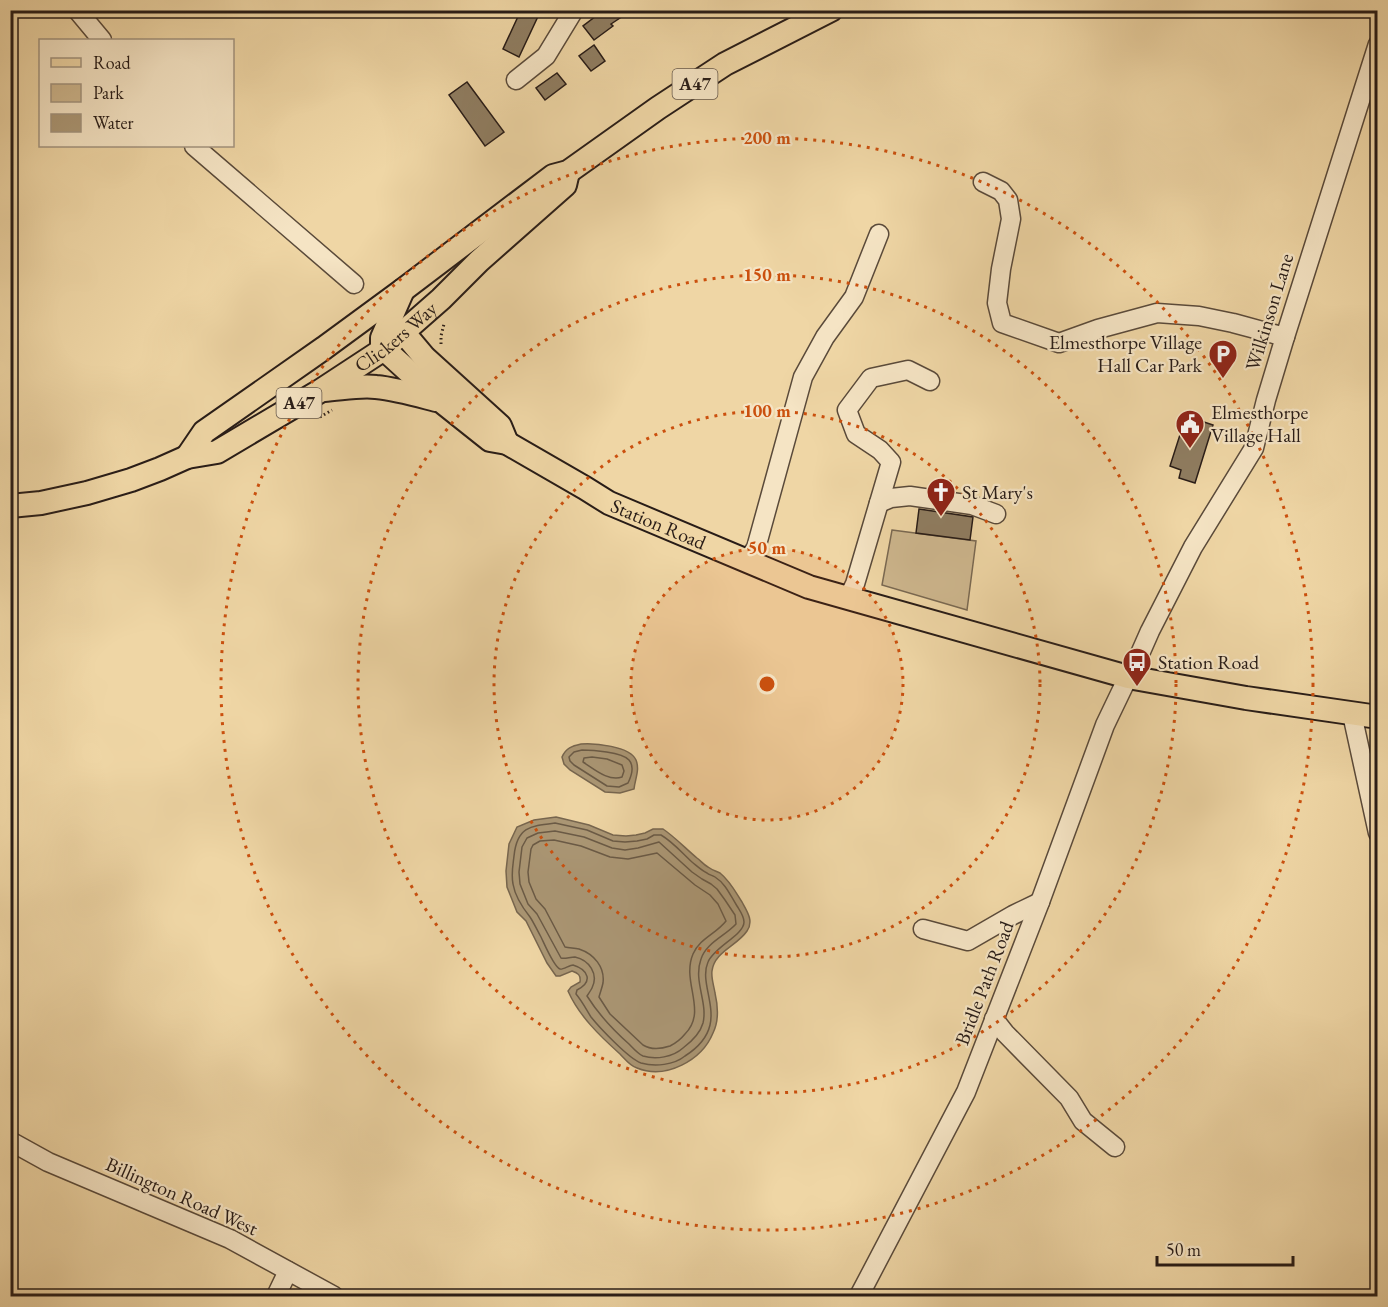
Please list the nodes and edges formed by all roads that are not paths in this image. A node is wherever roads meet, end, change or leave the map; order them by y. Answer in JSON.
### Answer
{"nodes":[{"id":1,"x":77,"y":10,"type":"edge"},
{"id":2,"x":574,"y":10,"type":"edge"},
{"id":3,"x":831,"y":10,"type":"edge"},
{"id":4,"x":101,"y":39,"type":"edge"},
{"id":5,"x":1377,"y":44,"type":"edge"},
{"id":6,"x":516,"y":80,"type":"dead end"},
{"id":7,"x":195,"y":147,"type":"edge"},
{"id":8,"x":568,"y":172,"type":"junction"},
{"id":9,"x":982,"y":182,"type":"dead end"},
{"id":10,"x":879,"y":234,"type":"dead end"},
{"id":11,"x":354,"y":284,"type":"dead end"},
{"id":12,"x":403,"y":290,"type":"junction"},
{"id":13,"x":391,"y":337,"type":"junction"},
{"id":14,"x":1285,"y":337,"type":"junction"},
{"id":15,"x":324,"y":348,"type":"junction"},
{"id":16,"x":930,"y":381,"type":"dead end"},
{"id":17,"x":320,"y":391,"type":"junction"},
{"id":18,"x":441,"y":401,"type":"junction"},
{"id":19,"x":507,"y":443,"type":"junction"},
{"id":20,"x":187,"y":457,"type":"junction"},
{"id":21,"x":879,"y":503,"type":"junction"},
{"id":22,"x":10,"y":506,"type":"edge"},
{"id":23,"x":996,"y":514,"type":"dead end"},
{"id":24,"x":747,"y":561,"type":"junction"},
{"id":25,"x":848,"y":598,"type":"junction"},
{"id":26,"x":1128,"y":677,"type":"junction"},
{"id":27,"x":1352,"y":714,"type":"junction"},
{"id":28,"x":1377,"y":717,"type":"edge"},
{"id":29,"x":1377,"y":833,"type":"edge"},
{"id":30,"x":1040,"y":902,"type":"junction"},
{"id":31,"x":923,"y":929,"type":"dead end"},
{"id":32,"x":994,"y":1019,"type":"junction"},
{"id":33,"x":10,"y":1142,"type":"edge"},
{"id":34,"x":1115,"y":1147,"type":"dead end"},
{"id":35,"x":288,"y":1271,"type":"junction"},
{"id":36,"x":276,"y":1296,"type":"edge"},
{"id":37,"x":334,"y":1296,"type":"edge"},
{"id":38,"x":859,"y":1296,"type":"edge"}],
"edges":[{"from":1,"to":4,"type":"street"},
{"from":2,"to":6,"type":"street"},
{"from":3,"to":8,"type":"main road","name":"Clickers Way","number":"A47"},
{"from":5,"to":14,"type":"street","name":"Wilkinson Lane"},
{"from":7,"to":11,"type":"street"},
{"from":8,"to":12,"type":"main road","name":"Clickers Way","number":"A47"},
{"from":8,"to":13,"type":"main road","name":"Clickers Way","number":"A47"},
{"from":9,"to":14,"type":"street"},
{"from":10,"to":24,"type":"street"},
{"from":12,"to":13,"type":"main road"},
{"from":12,"to":15,"type":"main road","name":"Clickers Way","number":"A47"},
{"from":13,"to":15,"type":"main road"},
{"from":13,"to":17,"type":"main road","name":"Clickers Way","number":"A47"},
{"from":13,"to":18,"type":"main road","name":"Station Road"},
{"from":13,"to":19,"type":"main road","name":"Station Road"},
{"from":14,"to":26,"type":"street","name":"Wilkinson Lane"},
{"from":15,"to":20,"type":"main road","name":"Clickers Way","number":"A47"},
{"from":16,"to":21,"type":"street"},
{"from":17,"to":18,"type":"main road"},
{"from":17,"to":20,"type":"main road","name":"Clickers Way","number":"A47"},
{"from":18,"to":19,"type":"main road","name":"Station Road"},
{"from":19,"to":24,"type":"main road","name":"Station Road"},
{"from":20,"to":22,"type":"main road","name":"Clickers Way","number":"A47"},
{"from":21,"to":23,"type":"street"},
{"from":21,"to":25,"type":"street"},
{"from":24,"to":25,"type":"main road","name":"Station Road"},
{"from":25,"to":26,"type":"main road","name":"Station Road"},
{"from":26,"to":27,"type":"main road","name":"Station Road"},
{"from":26,"to":30,"type":"street","name":"Bridle Path Road"},
{"from":27,"to":28,"type":"main road","name":"Station Road"},
{"from":27,"to":29,"type":"street"},
{"from":30,"to":31,"type":"street"},
{"from":30,"to":32,"type":"street","name":"Bridle Path Road"},
{"from":32,"to":34,"type":"street"},
{"from":32,"to":38,"type":"street","name":"Bridle Path Road"},
{"from":33,"to":35,"type":"street","name":"Billington Road West"},
{"from":35,"to":36,"type":"street"},
{"from":35,"to":37,"type":"street","name":"Billington Road West"}]}
